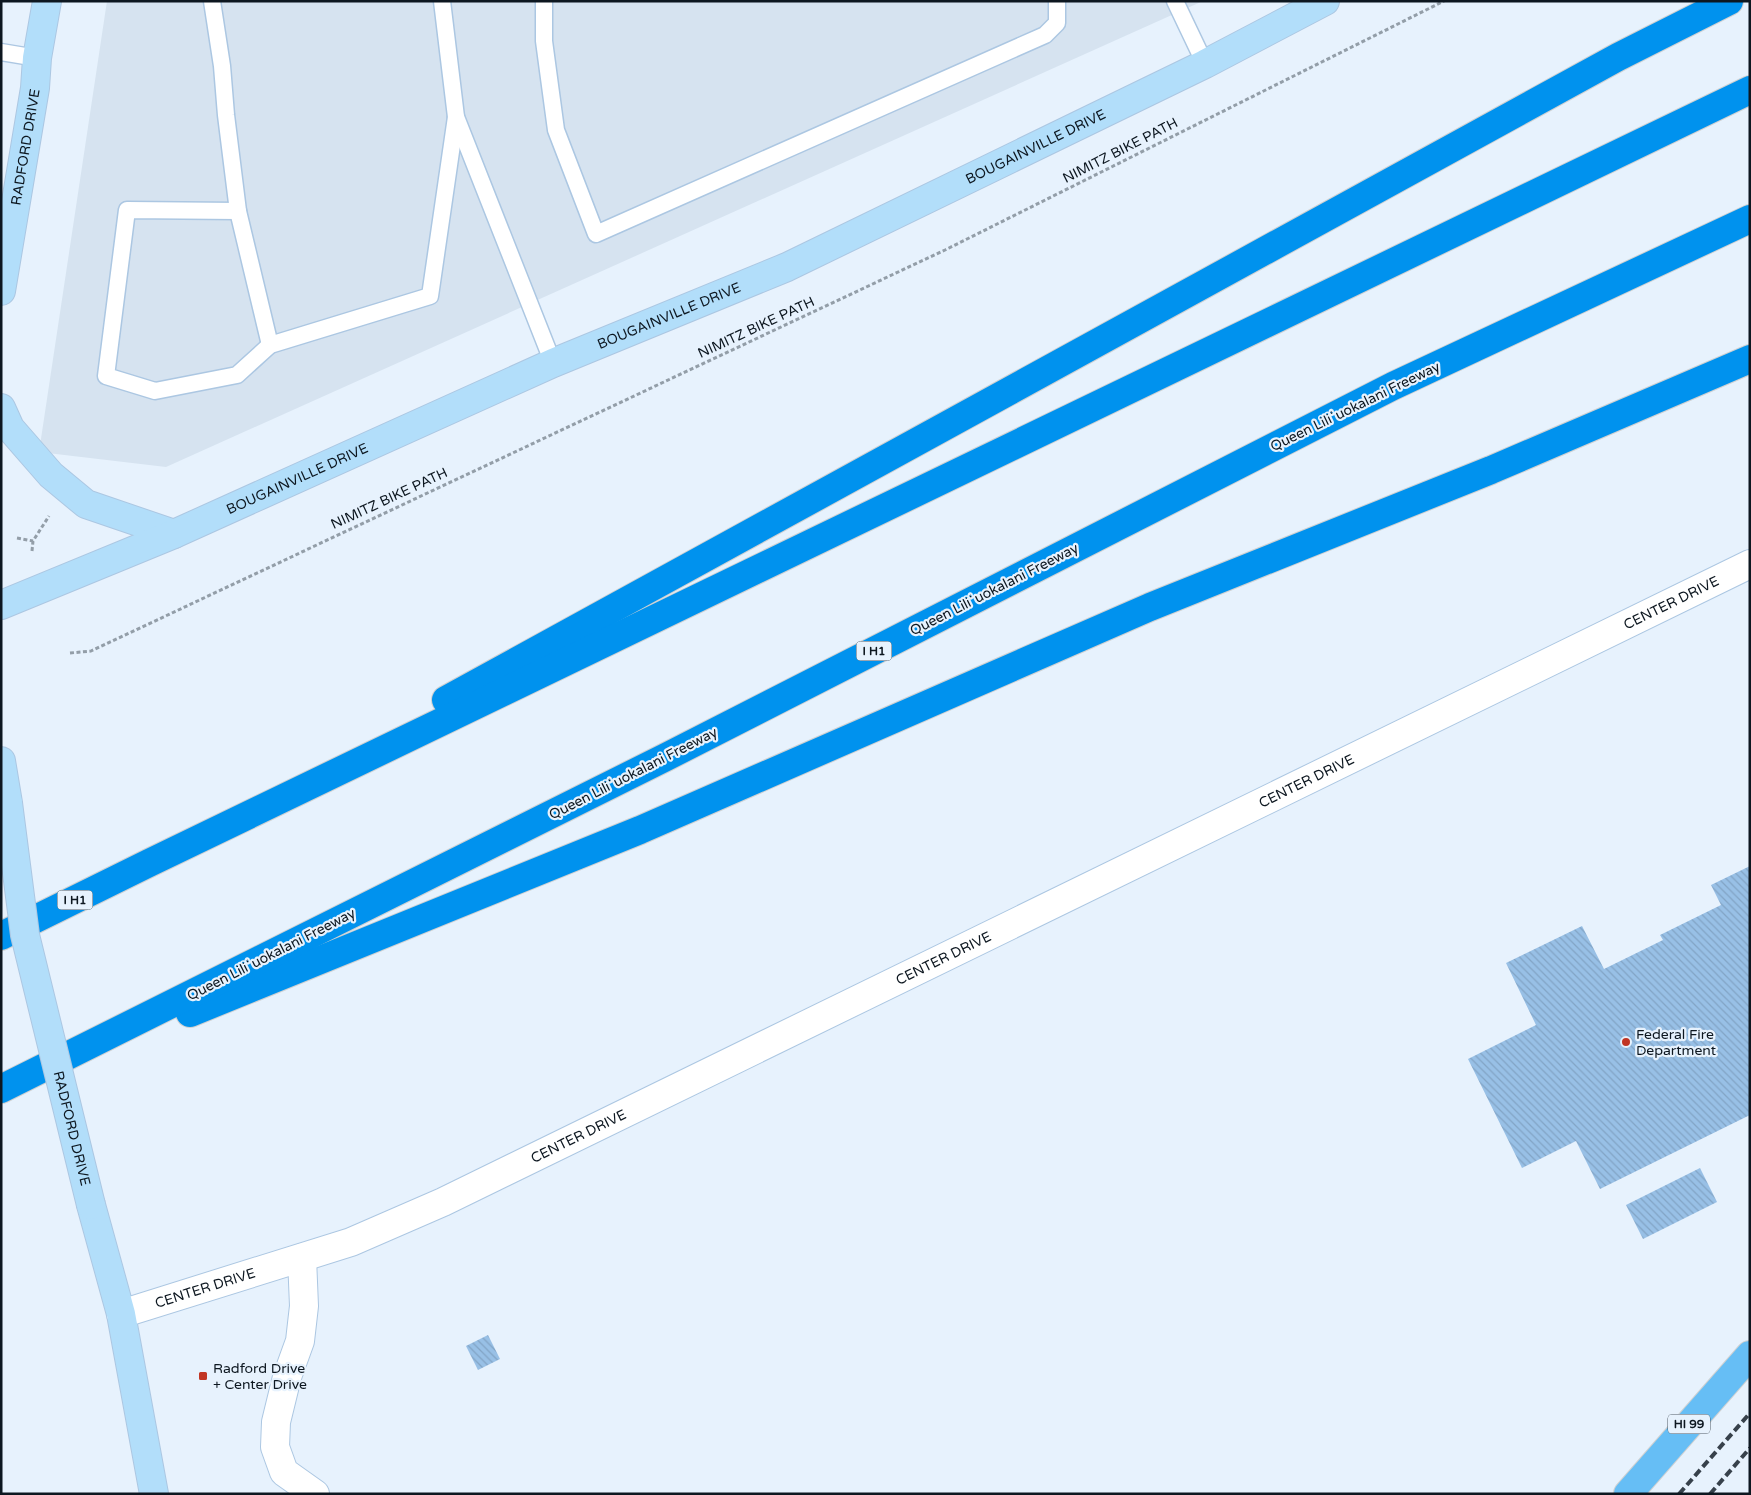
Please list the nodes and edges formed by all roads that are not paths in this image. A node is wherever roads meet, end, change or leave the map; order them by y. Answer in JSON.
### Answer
{"nodes":[{"id":1,"x":47,"y":1,"type":"edge"},
{"id":2,"x":212,"y":1,"type":"edge"},
{"id":3,"x":442,"y":1,"type":"edge"},
{"id":4,"x":544,"y":1,"type":"edge"},
{"id":5,"x":1057,"y":1,"type":"edge"},
{"id":6,"x":1175,"y":1,"type":"edge"},
{"id":7,"x":1325,"y":1,"type":"edge"},
{"id":8,"x":1729,"y":1,"type":"edge"},
{"id":9,"x":1,"y":52,"type":"edge"},
{"id":10,"x":36,"y":58,"type":"junction"},
{"id":11,"x":1205,"y":64,"type":"junction"},
{"id":12,"x":1750,"y":90,"type":"edge"},
{"id":13,"x":456,"y":117,"type":"junction"},
{"id":14,"x":238,"y":211,"type":"junction"},
{"id":15,"x":1750,"y":219,"type":"edge"},
{"id":16,"x":1,"y":291,"type":"edge"},
{"id":17,"x":270,"y":345,"type":"junction"},
{"id":18,"x":1750,"y":359,"type":"edge"},
{"id":19,"x":553,"y":363,"type":"junction"},
{"id":20,"x":1,"y":408,"type":"edge"},
{"id":21,"x":174,"y":534,"type":"junction"},
{"id":22,"x":1750,"y":564,"type":"edge"},
{"id":23,"x":1,"y":605,"type":"edge"},
{"id":24,"x":1,"y":760,"type":"edge"},
{"id":25,"x":149,"y":863,"type":"junction"},
{"id":26,"x":1,"y":894,"type":"edge"},
{"id":27,"x":13,"y":936,"type":"edge"},
{"id":28,"x":1,"y":1090,"type":"edge"},
{"id":29,"x":302,"y":1258,"type":"junction"},
{"id":30,"x":121,"y":1314,"type":"junction"},
{"id":31,"x":1750,"y":1355,"type":"edge"},
{"id":32,"x":154,"y":1494,"type":"edge"},
{"id":33,"x":315,"y":1494,"type":"edge"},
{"id":34,"x":1628,"y":1494,"type":"edge"}],
"edges":[{"from":1,"to":10,"type":"street","name":"RADFORD DRIVE"},
{"from":2,"to":14,"type":"lane"},
{"from":3,"to":13,"type":"lane"},
{"from":4,"to":5,"type":"lane"},
{"from":6,"to":11,"type":"lane"},
{"from":7,"to":11,"type":"street","name":"BOUGAINVILLE DRIVE"},
{"from":8,"to":25,"type":"highway"},
{"from":9,"to":10,"type":"lane"},
{"from":10,"to":16,"type":"street","name":"RADFORD DRIVE"},
{"from":11,"to":19,"type":"street","name":"BOUGAINVILLE DRIVE"},
{"from":12,"to":25,"type":"highway","number":"I H1"},
{"from":13,"to":17,"type":"lane"},
{"from":13,"to":19,"type":"lane"},
{"from":14,"to":17,"type":"lane"},
{"from":14,"to":17,"type":"lane"},
{"from":15,"to":28,"type":"highway","name":"Queen Liliʻuokalani Freeway","number":"I H1"},
{"from":18,"to":28,"type":"highway"},
{"from":19,"to":21,"type":"street","name":"BOUGAINVILLE DRIVE"},
{"from":20,"to":21,"type":"street"},
{"from":21,"to":23,"type":"street","name":"BOUGAINVILLE DRIVE"},
{"from":22,"to":29,"type":"street","name":"CENTER DRIVE"},
{"from":24,"to":27,"type":"street","name":"RADFORD DRIVE","bridge":true},
{"from":25,"to":27,"type":"highway","number":"I H1"},
{"from":26,"to":27,"type":"street"},
{"from":27,"to":30,"type":"street","name":"RADFORD DRIVE","bridge":true},
{"from":29,"to":30,"type":"street","name":"CENTER DRIVE"},
{"from":29,"to":33,"type":"street"},
{"from":30,"to":32,"type":"street","name":"RADFORD DRIVE"},
{"from":31,"to":34,"type":"main road","number":"HI 99"}]}
